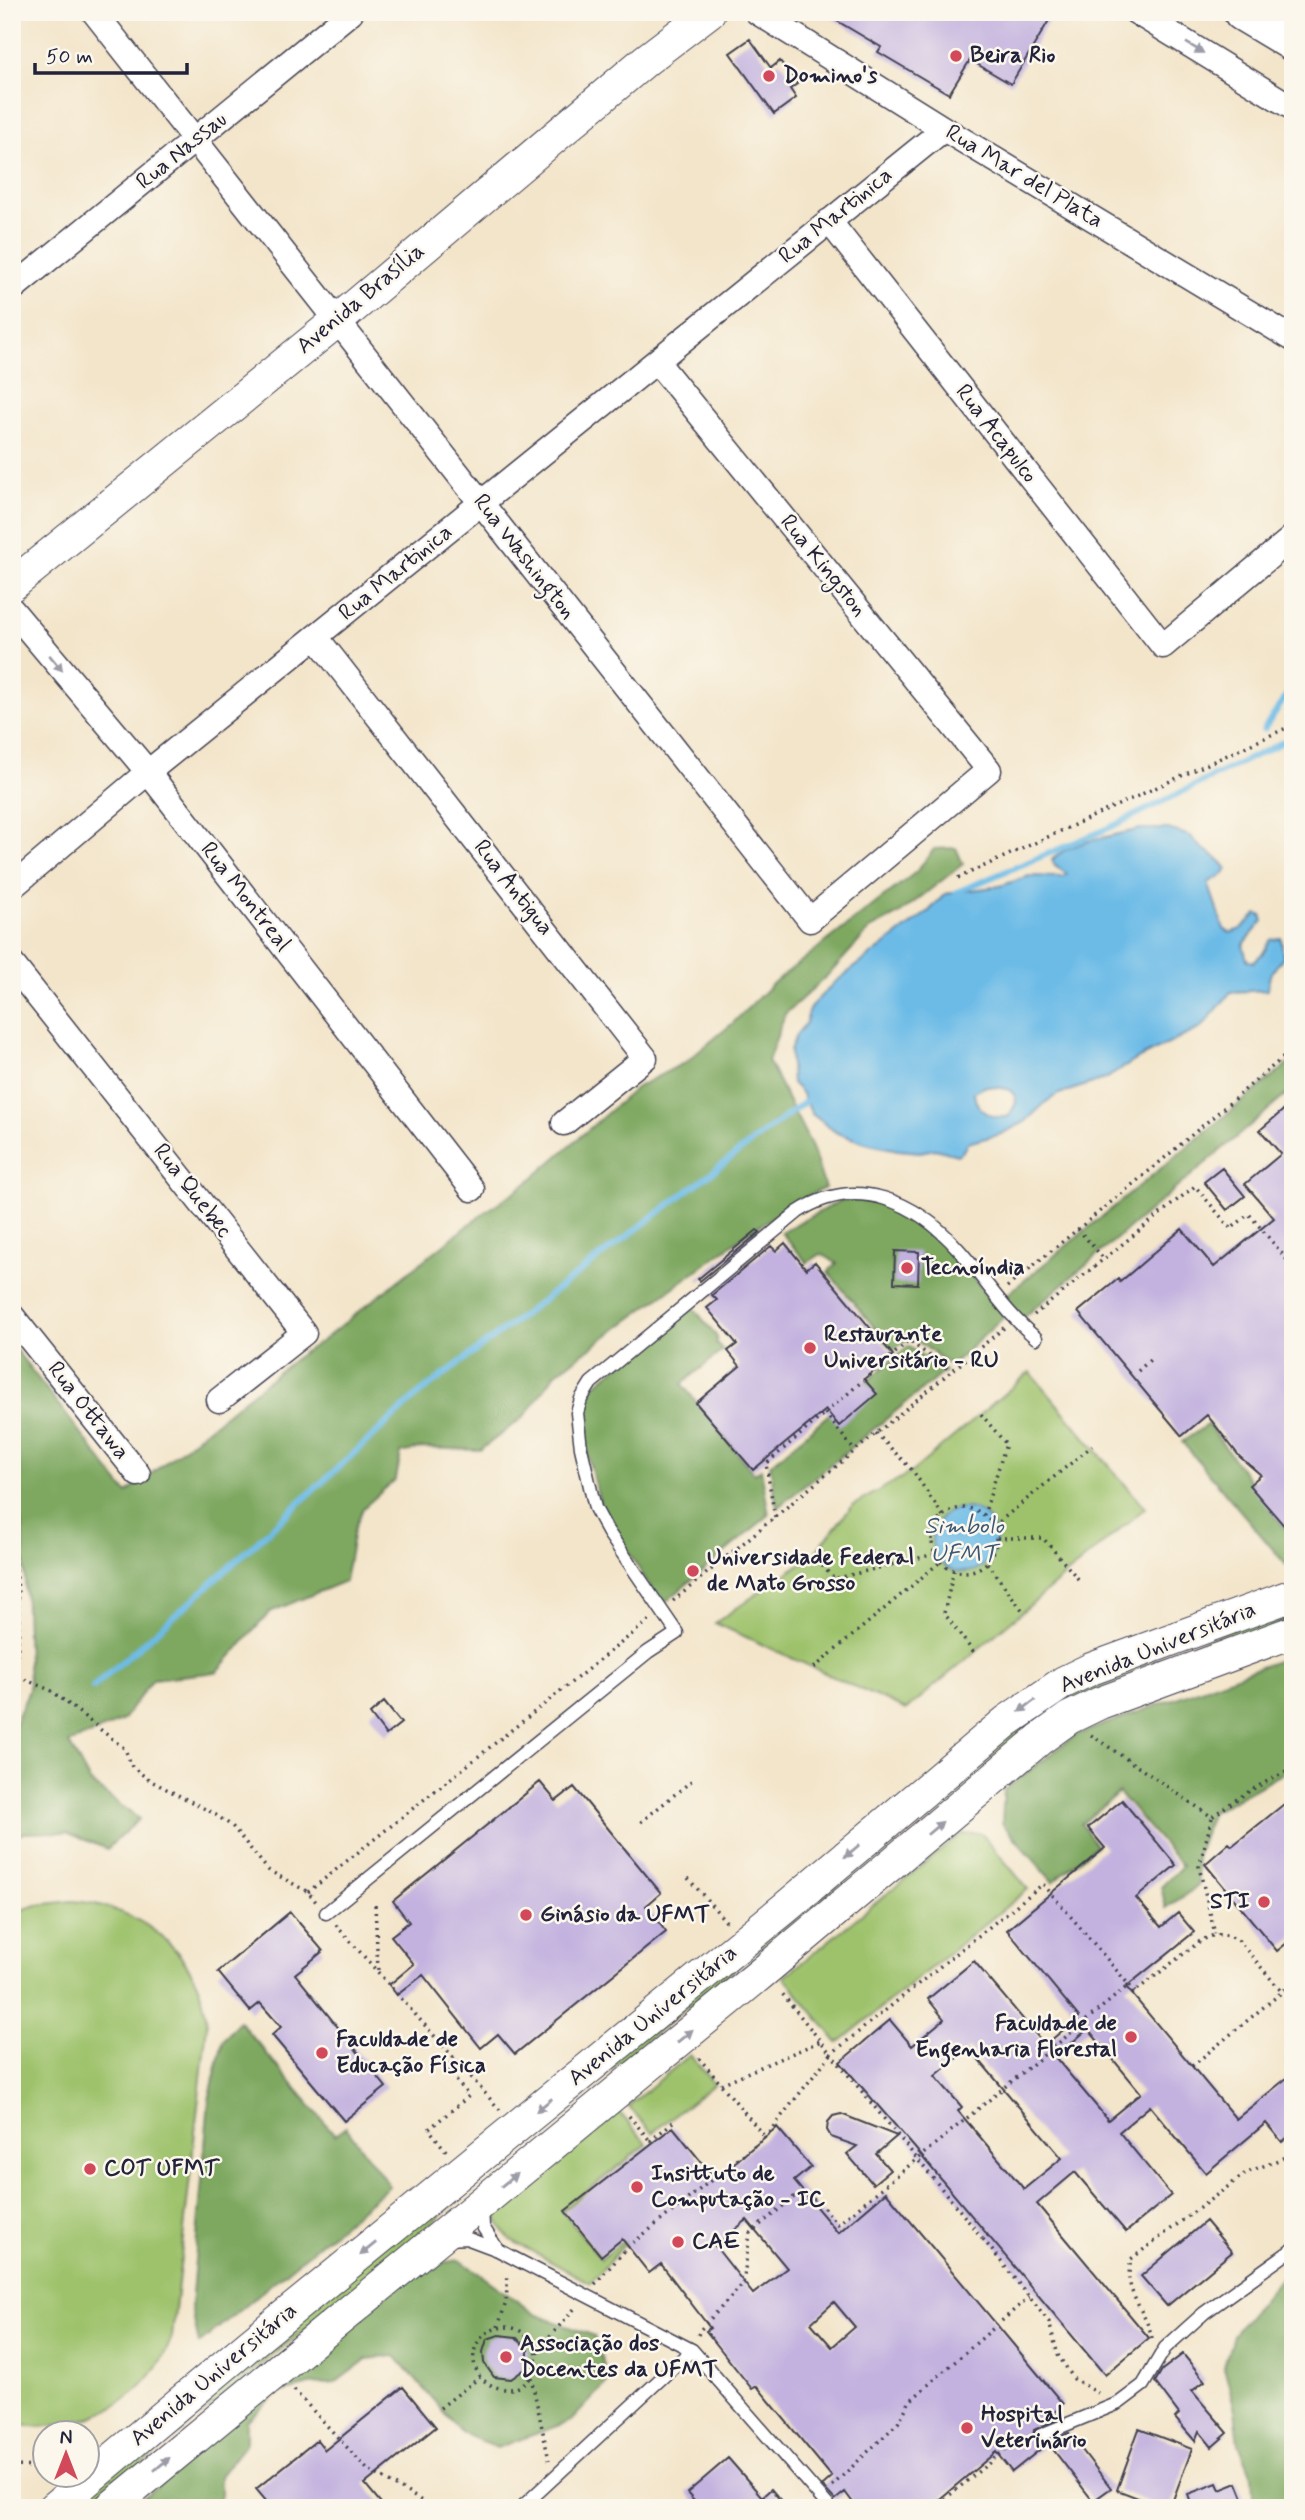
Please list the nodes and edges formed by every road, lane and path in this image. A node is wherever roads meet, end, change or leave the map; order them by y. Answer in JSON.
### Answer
{"nodes":[{"id":1,"x":94,"y":12,"type":"edge"},
{"id":2,"x":351,"y":12,"type":"edge"},
{"id":3,"x":709,"y":12,"type":"edge"},
{"id":4,"x":757,"y":12,"type":"edge"},
{"id":5,"x":1136,"y":12,"type":"edge"},
{"id":6,"x":1243,"y":12,"type":"edge"},
{"id":7,"x":1293,"y":42,"type":"edge"},
{"id":8,"x":1293,"y":108,"type":"edge"},
{"id":9,"x":944,"y":129,"type":"junction"},
{"id":10,"x":196,"y":141,"type":"junction"},
{"id":11,"x":829,"y":221,"type":"junction"},
{"id":12,"x":12,"y":289,"type":"edge"},
{"id":13,"x":337,"y":321,"type":"junction"},
{"id":14,"x":1293,"y":339,"type":"edge"},
{"id":15,"x":657,"y":362,"type":"junction"},
{"id":16,"x":481,"y":503,"type":"junction"},
{"id":17,"x":1293,"y":537,"type":"edge"},
{"id":18,"x":12,"y":585,"type":"edge"},
{"id":19,"x":12,"y":610,"type":"edge"},
{"id":20,"x":316,"y":637,"type":"junction"},
{"id":21,"x":1293,"y":725,"type":"edge"},
{"id":22,"x":989,"y":770,"type":"joint"},
{"id":23,"x":148,"y":772,"type":"junction"},
{"id":24,"x":958,"y":878,"type":"dead end"},
{"id":25,"x":12,"y":887,"type":"edge"},
{"id":26,"x":12,"y":964,"type":"edge"},
{"id":27,"x":1293,"y":1049,"type":"edge"},
{"id":28,"x":564,"y":1123,"type":"dead end"},
{"id":29,"x":472,"y":1189,"type":"dead end"},
{"id":30,"x":1078,"y":1229,"type":"junction"},
{"id":31,"x":1104,"y":1259,"type":"junction"},
{"id":32,"x":1287,"y":1261,"type":"dead end"},
{"id":33,"x":996,"y":1296,"type":"junction"},
{"id":34,"x":12,"y":1316,"type":"edge"},
{"id":35,"x":1021,"y":1326,"type":"junction"},
{"id":36,"x":1036,"y":1338,"type":"dead end"},
{"id":37,"x":1151,"y":1359,"type":"dead end"},
{"id":38,"x":951,"y":1371,"type":"dead end"},
{"id":39,"x":1138,"y":1371,"type":"dead end"},
{"id":40,"x":219,"y":1400,"type":"dead end"},
{"id":41,"x":825,"y":1413,"type":"junction"},
{"id":42,"x":981,"y":1414,"type":"dead end"},
{"id":43,"x":876,"y":1433,"type":"dead end"},
{"id":44,"x":1092,"y":1446,"type":"dead end"},
{"id":45,"x":855,"y":1450,"type":"dead end"},
{"id":46,"x":138,"y":1474,"type":"dead end"},
{"id":47,"x":984,"y":1515,"type":"junction"},
{"id":48,"x":943,"y":1516,"type":"junction"},
{"id":49,"x":775,"y":1517,"type":"dead end"},
{"id":50,"x":994,"y":1526,"type":"junction"},
{"id":51,"x":12,"y":1535,"type":"edge"},
{"id":52,"x":996,"y":1538,"type":"junction"},
{"id":53,"x":935,"y":1554,"type":"junction"},
{"id":54,"x":813,"y":1555,"type":"dead end"},
{"id":55,"x":940,"y":1562,"type":"junction"},
{"id":56,"x":987,"y":1563,"type":"junction"},
{"id":57,"x":954,"y":1570,"type":"junction"},
{"id":58,"x":1079,"y":1580,"type":"dead end"},
{"id":59,"x":1293,"y":1595,"type":"edge"},
{"id":60,"x":1023,"y":1611,"type":"dead end"},
{"id":61,"x":1293,"y":1632,"type":"edge"},
{"id":62,"x":974,"y":1653,"type":"dead end"},
{"id":63,"x":814,"y":1668,"type":"dead end"},
{"id":64,"x":14,"y":1674,"type":"edge"},
{"id":65,"x":12,"y":1695,"type":"edge"},
{"id":66,"x":1088,"y":1734,"type":"dead end"},
{"id":67,"x":1293,"y":1769,"type":"edge"},
{"id":68,"x":695,"y":1778,"type":"dead end"},
{"id":69,"x":1212,"y":1817,"type":"junction"},
{"id":70,"x":641,"y":1822,"type":"dead end"},
{"id":71,"x":688,"y":1878,"type":"dead end"},
{"id":72,"x":375,"y":1905,"type":"dead end"},
{"id":73,"x":326,"y":1913,"type":"junction"},
{"id":74,"x":729,"y":1925,"type":"dead end"},
{"id":75,"x":1215,"y":1934,"type":"junction"},
{"id":76,"x":378,"y":1972,"type":"junction"},
{"id":77,"x":1293,"y":1983,"type":"edge"},
{"id":78,"x":1129,"y":1985,"type":"junction"},
{"id":79,"x":778,"y":1989,"type":"dead end"},
{"id":80,"x":1282,"y":1992,"type":"junction"},
{"id":81,"x":821,"y":2041,"type":"junction"},
{"id":82,"x":831,"y":2054,"type":"junction"},
{"id":83,"x":696,"y":2055,"type":"dead end"},
{"id":84,"x":454,"y":2057,"type":"junction"},
{"id":85,"x":1192,"y":2066,"type":"dead end"},
{"id":86,"x":721,"y":2084,"type":"junction"},
{"id":87,"x":613,"y":2095,"type":"junction"},
{"id":88,"x":504,"y":2114,"type":"dead end"},
{"id":89,"x":673,"y":2122,"type":"dead end"},
{"id":90,"x":765,"y":2137,"type":"junction"},
{"id":91,"x":1293,"y":2154,"type":"edge"},
{"id":92,"x":452,"y":2158,"type":"dead end"},
{"id":93,"x":916,"y":2161,"type":"junction"},
{"id":94,"x":482,"y":2202,"type":"junction"},
{"id":95,"x":988,"y":2235,"type":"dead end"},
{"id":96,"x":983,"y":2239,"type":"junction"},
{"id":97,"x":435,"y":2241,"type":"junction"},
{"id":98,"x":1293,"y":2249,"type":"edge"},
{"id":99,"x":498,"y":2250,"type":"junction"},
{"id":100,"x":507,"y":2264,"type":"dead end"},
{"id":101,"x":589,"y":2291,"type":"dead end"},
{"id":102,"x":1029,"y":2297,"type":"junction"},
{"id":103,"x":579,"y":2304,"type":"dead end"},
{"id":104,"x":498,"y":2328,"type":"junction"},
{"id":105,"x":1153,"y":2344,"type":"dead end"},
{"id":106,"x":692,"y":2350,"type":"junction"},
{"id":107,"x":537,"y":2354,"type":"junction"},
{"id":108,"x":531,"y":2376,"type":"junction"},
{"id":109,"x":480,"y":2377,"type":"junction"},
{"id":110,"x":292,"y":2388,"type":"dead end"},
{"id":111,"x":1106,"y":2391,"type":"dead end"},
{"id":112,"x":440,"y":2408,"type":"dead end"},
{"id":113,"x":1041,"y":2435,"type":"joint"},
{"id":114,"x":550,"y":2464,"type":"dead end"},
{"id":115,"x":12,"y":2466,"type":"edge"},
{"id":116,"x":32,"y":2467,"type":"edge"},
{"id":117,"x":820,"y":2496,"type":"junction"},
{"id":118,"x":54,"y":2508,"type":"edge"},
{"id":119,"x":110,"y":2508,"type":"edge"},
{"id":120,"x":428,"y":2508,"type":"edge"},
{"id":121,"x":522,"y":2508,"type":"edge"},
{"id":122,"x":830,"y":2508,"type":"edge"},
{"id":123,"x":934,"y":2508,"type":"edge"}],
"edges":[{"from":1,"to":10,"type":"street","name":"Rua Washington"},
{"from":2,"to":10,"type":"street","name":"Rua Nassau"},
{"from":3,"to":13,"type":"street","name":"Avenida Brasília"},
{"from":4,"to":9,"type":"street","name":"Rua Mar del Plata"},
{"from":5,"to":8,"type":"street","one_way":true},
{"from":6,"to":7,"type":"main road"},
{"from":9,"to":11,"type":"street","name":"Rua Martinica"},
{"from":9,"to":14,"type":"street","name":"Rua Mar del Plata"},
{"from":10,"to":12,"type":"street","name":"Rua Nassau"},
{"from":10,"to":13,"type":"street","name":"Rua Washington"},
{"from":11,"to":15,"type":"street","name":"Rua Martinica"},
{"from":11,"to":17,"type":"street","name":"Rua Acapulco"},
{"from":13,"to":16,"type":"street","name":"Rua Washington"},
{"from":13,"to":18,"type":"street","name":"Avenida Brasília"},
{"from":15,"to":16,"type":"street","name":"Rua Martinica"},
{"from":15,"to":22,"type":"street","name":"Rua Kingston"},
{"from":16,"to":20,"type":"street","name":"Rua Martinica"},
{"from":16,"to":22,"type":"street","name":"Rua Washington"},
{"from":19,"to":23,"type":"street","name":"Rua Montreal","one_way":true},
{"from":20,"to":23,"type":"street","name":"Rua Martinica"},
{"from":20,"to":28,"type":"street","name":"Rua Antigua"},
{"from":21,"to":24,"type":"path"},
{"from":23,"to":25,"type":"street","name":"Rua Martinica"},
{"from":23,"to":29,"type":"street","name":"Rua Montreal"},
{"from":26,"to":40,"type":"street","name":"Rua Quebec"},
{"from":27,"to":30,"type":"path"},
{"from":30,"to":31,"type":"path"},
{"from":30,"to":33,"type":"path"},
{"from":31,"to":32,"type":"path"},
{"from":31,"to":35,"type":"path"},
{"from":33,"to":35,"type":"lane"},
{"from":33,"to":73,"type":"lane"},
{"from":34,"to":46,"type":"street","name":"Rua Ottawa"},
{"from":35,"to":36,"type":"lane"},
{"from":37,"to":39,"type":"path"},
{"from":38,"to":41,"type":"path"},
{"from":41,"to":45,"type":"path"},
{"from":41,"to":49,"type":"path"},
{"from":42,"to":47,"type":"path"},
{"from":43,"to":48,"type":"path"},
{"from":44,"to":50,"type":"path"},
{"from":47,"to":48,"type":"path"},
{"from":47,"to":50,"type":"path"},
{"from":48,"to":53,"type":"path"},
{"from":50,"to":52,"type":"path"},
{"from":51,"to":64,"type":"path"},
{"from":52,"to":56,"type":"path"},
{"from":52,"to":58,"type":"path"},
{"from":53,"to":54,"type":"path"},
{"from":53,"to":55,"type":"path"},
{"from":55,"to":57,"type":"path"},
{"from":55,"to":63,"type":"path"},
{"from":56,"to":57,"type":"path"},
{"from":56,"to":60,"type":"path"},
{"from":57,"to":62,"type":"path"},
{"from":59,"to":118,"type":"street","name":"Avenida Universitária","one_way":true},
{"from":87,"to":61,"type":"street","name":"Avenida Universitária","one_way":true},
{"from":64,"to":65,"type":"path"},
{"from":64,"to":73,"type":"path"},
{"from":66,"to":69,"type":"path"},
{"from":67,"to":69,"type":"path"},
{"from":68,"to":70,"type":"path"},
{"from":69,"to":75,"type":"path"},
{"from":71,"to":74,"type":"path"},
{"from":72,"to":76,"type":"path"},
{"from":73,"to":76,"type":"path"},
{"from":75,"to":78,"type":"path"},
{"from":75,"to":80,"type":"path"},
{"from":76,"to":84,"type":"path"},
{"from":77,"to":80,"type":"path"},
{"from":78,"to":82,"type":"path"},
{"from":78,"to":93,"type":"path"},
{"from":79,"to":81,"type":"path"},
{"from":80,"to":85,"type":"path"},
{"from":81,"to":82,"type":"path"},
{"from":81,"to":86,"type":"path"},
{"from":82,"to":90,"type":"path"},
{"from":82,"to":93,"type":"path"},
{"from":83,"to":86,"type":"path"},
{"from":84,"to":88,"type":"path"},
{"from":84,"to":92,"type":"path"},
{"from":86,"to":90,"type":"path"},
{"from":87,"to":89,"type":"path"},
{"from":94,"to":87,"type":"street","name":"Avenida Universitária","one_way":true},
{"from":90,"to":101,"type":"path"},
{"from":91,"to":105,"type":"path"},
{"from":93,"to":96,"type":"path"},
{"from":93,"to":106,"type":"path"},
{"from":94,"to":97,"type":"street","name":"Avenida Universitária"},
{"from":94,"to":99,"type":"lane"},
{"from":95,"to":96,"type":"path"},
{"from":96,"to":102,"type":"path"},
{"from":97,"to":99,"type":"lane"},
{"from":119,"to":97,"type":"street","name":"Avenida Universitária","one_way":true},
{"from":98,"to":113,"type":"lane"},
{"from":99,"to":106,"type":"lane"},
{"from":100,"to":104,"type":"path"},
{"from":102,"to":111,"type":"path"},
{"from":102,"to":117,"type":"path"},
{"from":103,"to":107,"type":"path"},
{"from":104,"to":107,"type":"path"},
{"from":104,"to":109,"type":"path"},
{"from":106,"to":117,"type":"lane"},
{"from":106,"to":121,"type":"lane"},
{"from":107,"to":108,"type":"path"},
{"from":108,"to":109,"type":"path"},
{"from":108,"to":114,"type":"path"},
{"from":109,"to":112,"type":"path"},
{"from":110,"to":120,"type":"path"},
{"from":113,"to":123,"type":"path"},
{"from":115,"to":116,"type":"path"},
{"from":117,"to":122,"type":"lane"}]}
